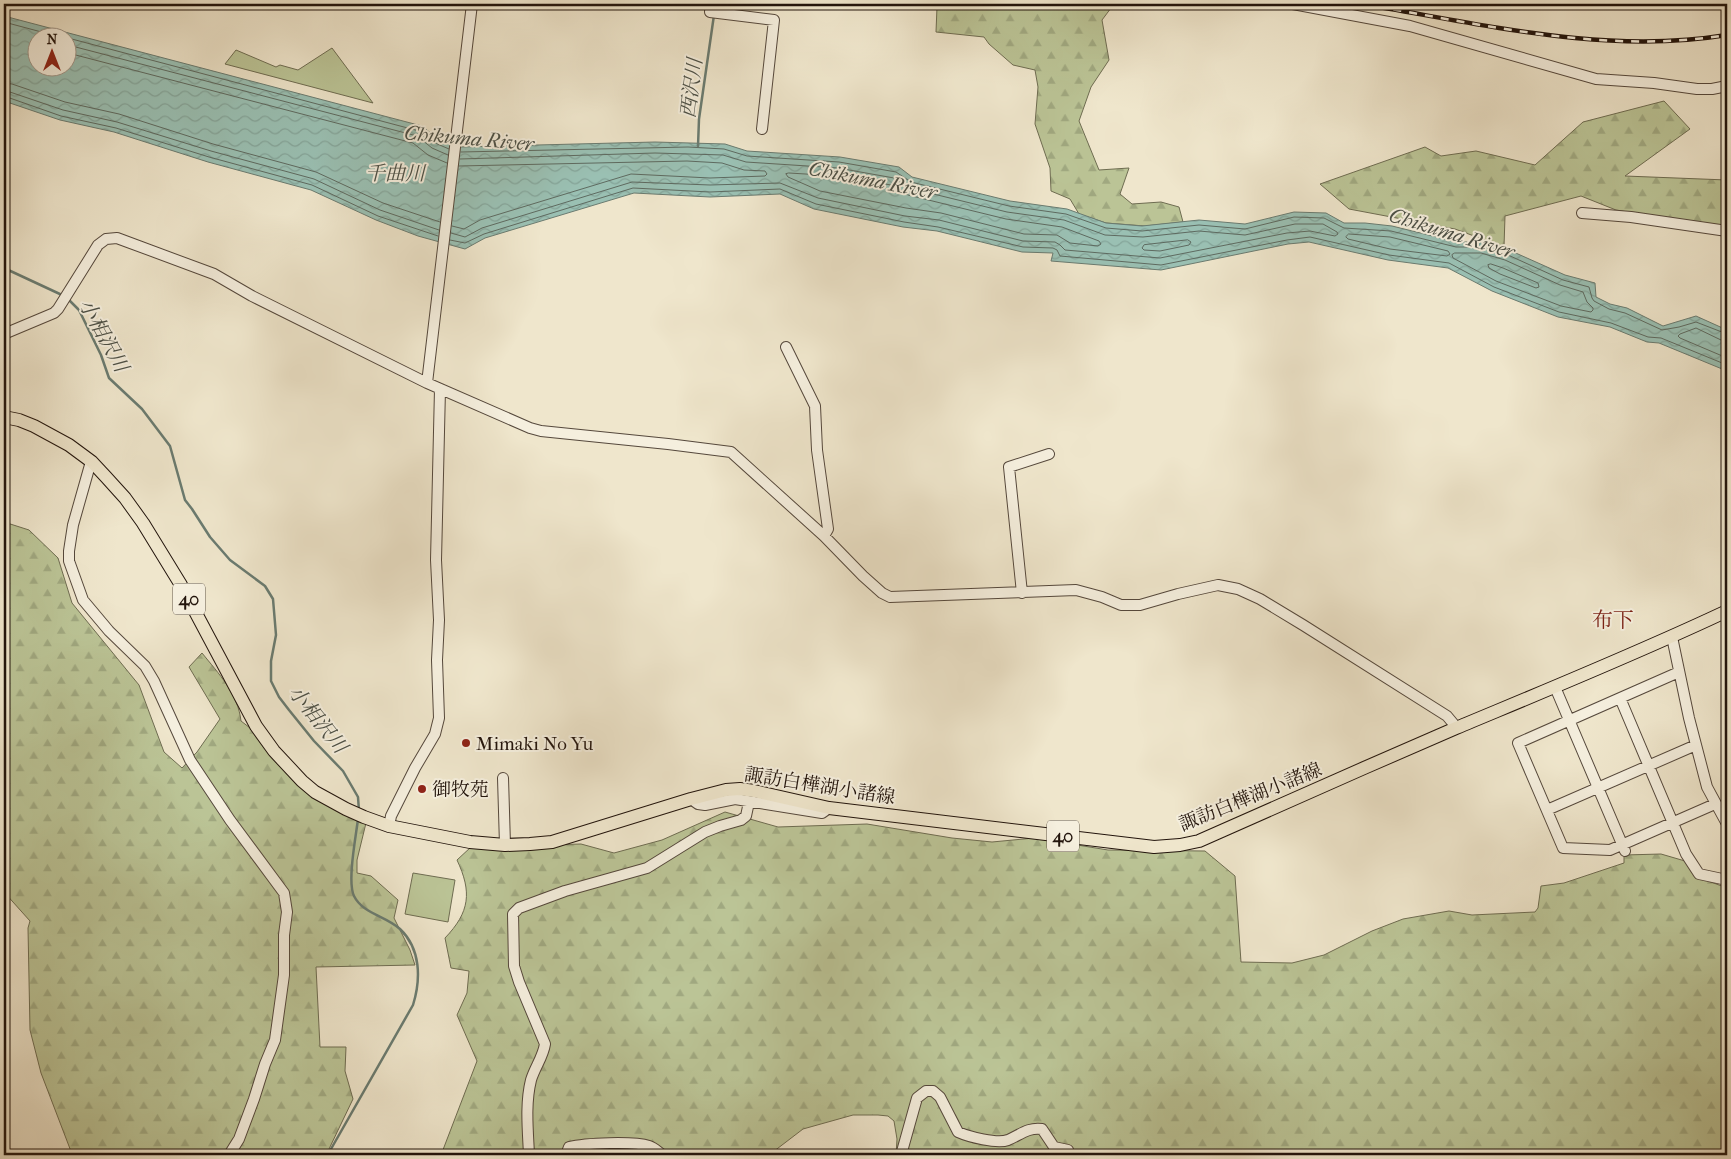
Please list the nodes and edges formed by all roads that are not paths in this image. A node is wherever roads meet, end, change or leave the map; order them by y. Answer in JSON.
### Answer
{"nodes":[{"id":1,"x":472,"y":4,"type":"edge"},
{"id":2,"x":711,"y":4,"type":"edge"},
{"id":3,"x":1293,"y":4,"type":"edge"},
{"id":4,"x":1727,"y":86,"type":"edge"},
{"id":5,"x":762,"y":129,"type":"dead end"},
{"id":6,"x":1582,"y":212,"type":"dead end"},
{"id":7,"x":1727,"y":231,"type":"edge"},
{"id":8,"x":4,"y":334,"type":"edge"},
{"id":9,"x":786,"y":347,"type":"dead end"},
{"id":10,"x":427,"y":383,"type":"junction"},
{"id":11,"x":440,"y":389,"type":"junction"},
{"id":12,"x":4,"y":417,"type":"edge"},
{"id":13,"x":1048,"y":454,"type":"dead end"},
{"id":14,"x":92,"y":462,"type":"junction"},
{"id":15,"x":824,"y":536,"type":"junction"},
{"id":16,"x":1022,"y":593,"type":"junction"},
{"id":17,"x":1727,"y":611,"type":"edge"},
{"id":18,"x":1672,"y":637,"type":"junction"},
{"id":19,"x":1679,"y":672,"type":"junction"},
{"id":20,"x":1555,"y":687,"type":"junction"},
{"id":21,"x":1620,"y":698,"type":"junction"},
{"id":22,"x":1569,"y":720,"type":"junction"},
{"id":23,"x":1457,"y":728,"type":"junction"},
{"id":24,"x":1696,"y":744,"type":"junction"},
{"id":25,"x":1649,"y":765,"type":"junction"},
{"id":26,"x":503,"y":778,"type":"dead end"},
{"id":27,"x":1597,"y":787,"type":"junction"},
{"id":28,"x":691,"y":799,"type":"junction"},
{"id":29,"x":749,"y":802,"type":"junction"},
{"id":30,"x":1715,"y":804,"type":"junction"},
{"id":31,"x":829,"y":808,"type":"junction"},
{"id":32,"x":1547,"y":810,"type":"junction"},
{"id":33,"x":1673,"y":822,"type":"junction"},
{"id":34,"x":1727,"y":824,"type":"edge"},
{"id":35,"x":389,"y":826,"type":"junction"},
{"id":36,"x":505,"y":845,"type":"junction"},
{"id":37,"x":1623,"y":847,"type":"junction"},
{"id":38,"x":1727,"y":880,"type":"edge"},
{"id":39,"x":1068,"y":1150,"type":"dead end"},
{"id":40,"x":229,"y":1155,"type":"edge"},
{"id":41,"x":529,"y":1155,"type":"edge"},
{"id":42,"x":566,"y":1155,"type":"edge"},
{"id":43,"x":663,"y":1155,"type":"edge"},
{"id":44,"x":901,"y":1155,"type":"edge"}],
"edges":[{"from":1,"to":10,"type":"street"},
{"from":2,"to":5,"type":"street"},
{"from":3,"to":4,"type":"street"},
{"from":6,"to":7,"type":"street"},
{"from":8,"to":10,"type":"street"},
{"from":9,"to":15,"type":"street"},
{"from":10,"to":11,"type":"street"},
{"from":11,"to":15,"type":"street"},
{"from":11,"to":35,"type":"street"},
{"from":12,"to":14,"type":"main road","name":"諏訪白樺湖小諸線","number":"40"},
{"from":13,"to":16,"type":"street"},
{"from":14,"to":35,"type":"main road","name":"諏訪白樺湖小諸線","number":"40"},
{"from":14,"to":40,"type":"street"},
{"from":15,"to":16,"type":"street"},
{"from":16,"to":23,"type":"street"},
{"from":17,"to":18,"type":"main road","name":"諏訪白樺湖小諸線","number":"40"},
{"from":18,"to":19,"type":"street"},
{"from":18,"to":20,"type":"main road","name":"諏訪白樺湖小諸線","number":"40"},
{"from":19,"to":21,"type":"street"},
{"from":19,"to":24,"type":"street"},
{"from":20,"to":22,"type":"street"},
{"from":20,"to":23,"type":"main road","name":"諏訪白樺湖小諸線","number":"40"},
{"from":21,"to":22,"type":"street"},
{"from":21,"to":25,"type":"street"},
{"from":22,"to":27,"type":"street"},
{"from":22,"to":32,"type":"street"},
{"from":23,"to":31,"type":"main road","name":"諏訪白樺湖小諸線","number":"40"},
{"from":24,"to":25,"type":"street"},
{"from":24,"to":30,"type":"street"},
{"from":25,"to":27,"type":"street"},
{"from":25,"to":33,"type":"street"},
{"from":26,"to":36,"type":"street"},
{"from":27,"to":32,"type":"street"},
{"from":27,"to":37,"type":"street"},
{"from":28,"to":29,"type":"street"},
{"from":28,"to":31,"type":"main road","name":"諏訪白樺湖小諸線","number":"40"},
{"from":28,"to":36,"type":"main road","name":"諏訪白樺湖小諸線","number":"40"},
{"from":29,"to":31,"type":"street"},
{"from":29,"to":41,"type":"street"},
{"from":30,"to":33,"type":"street"},
{"from":30,"to":34,"type":"street"},
{"from":32,"to":37,"type":"street"},
{"from":33,"to":37,"type":"street"},
{"from":33,"to":38,"type":"street"},
{"from":35,"to":36,"type":"main road","name":"諏訪白樺湖小諸線","number":"40"},
{"from":39,"to":44,"type":"street"},
{"from":42,"to":43,"type":"street"}]}
